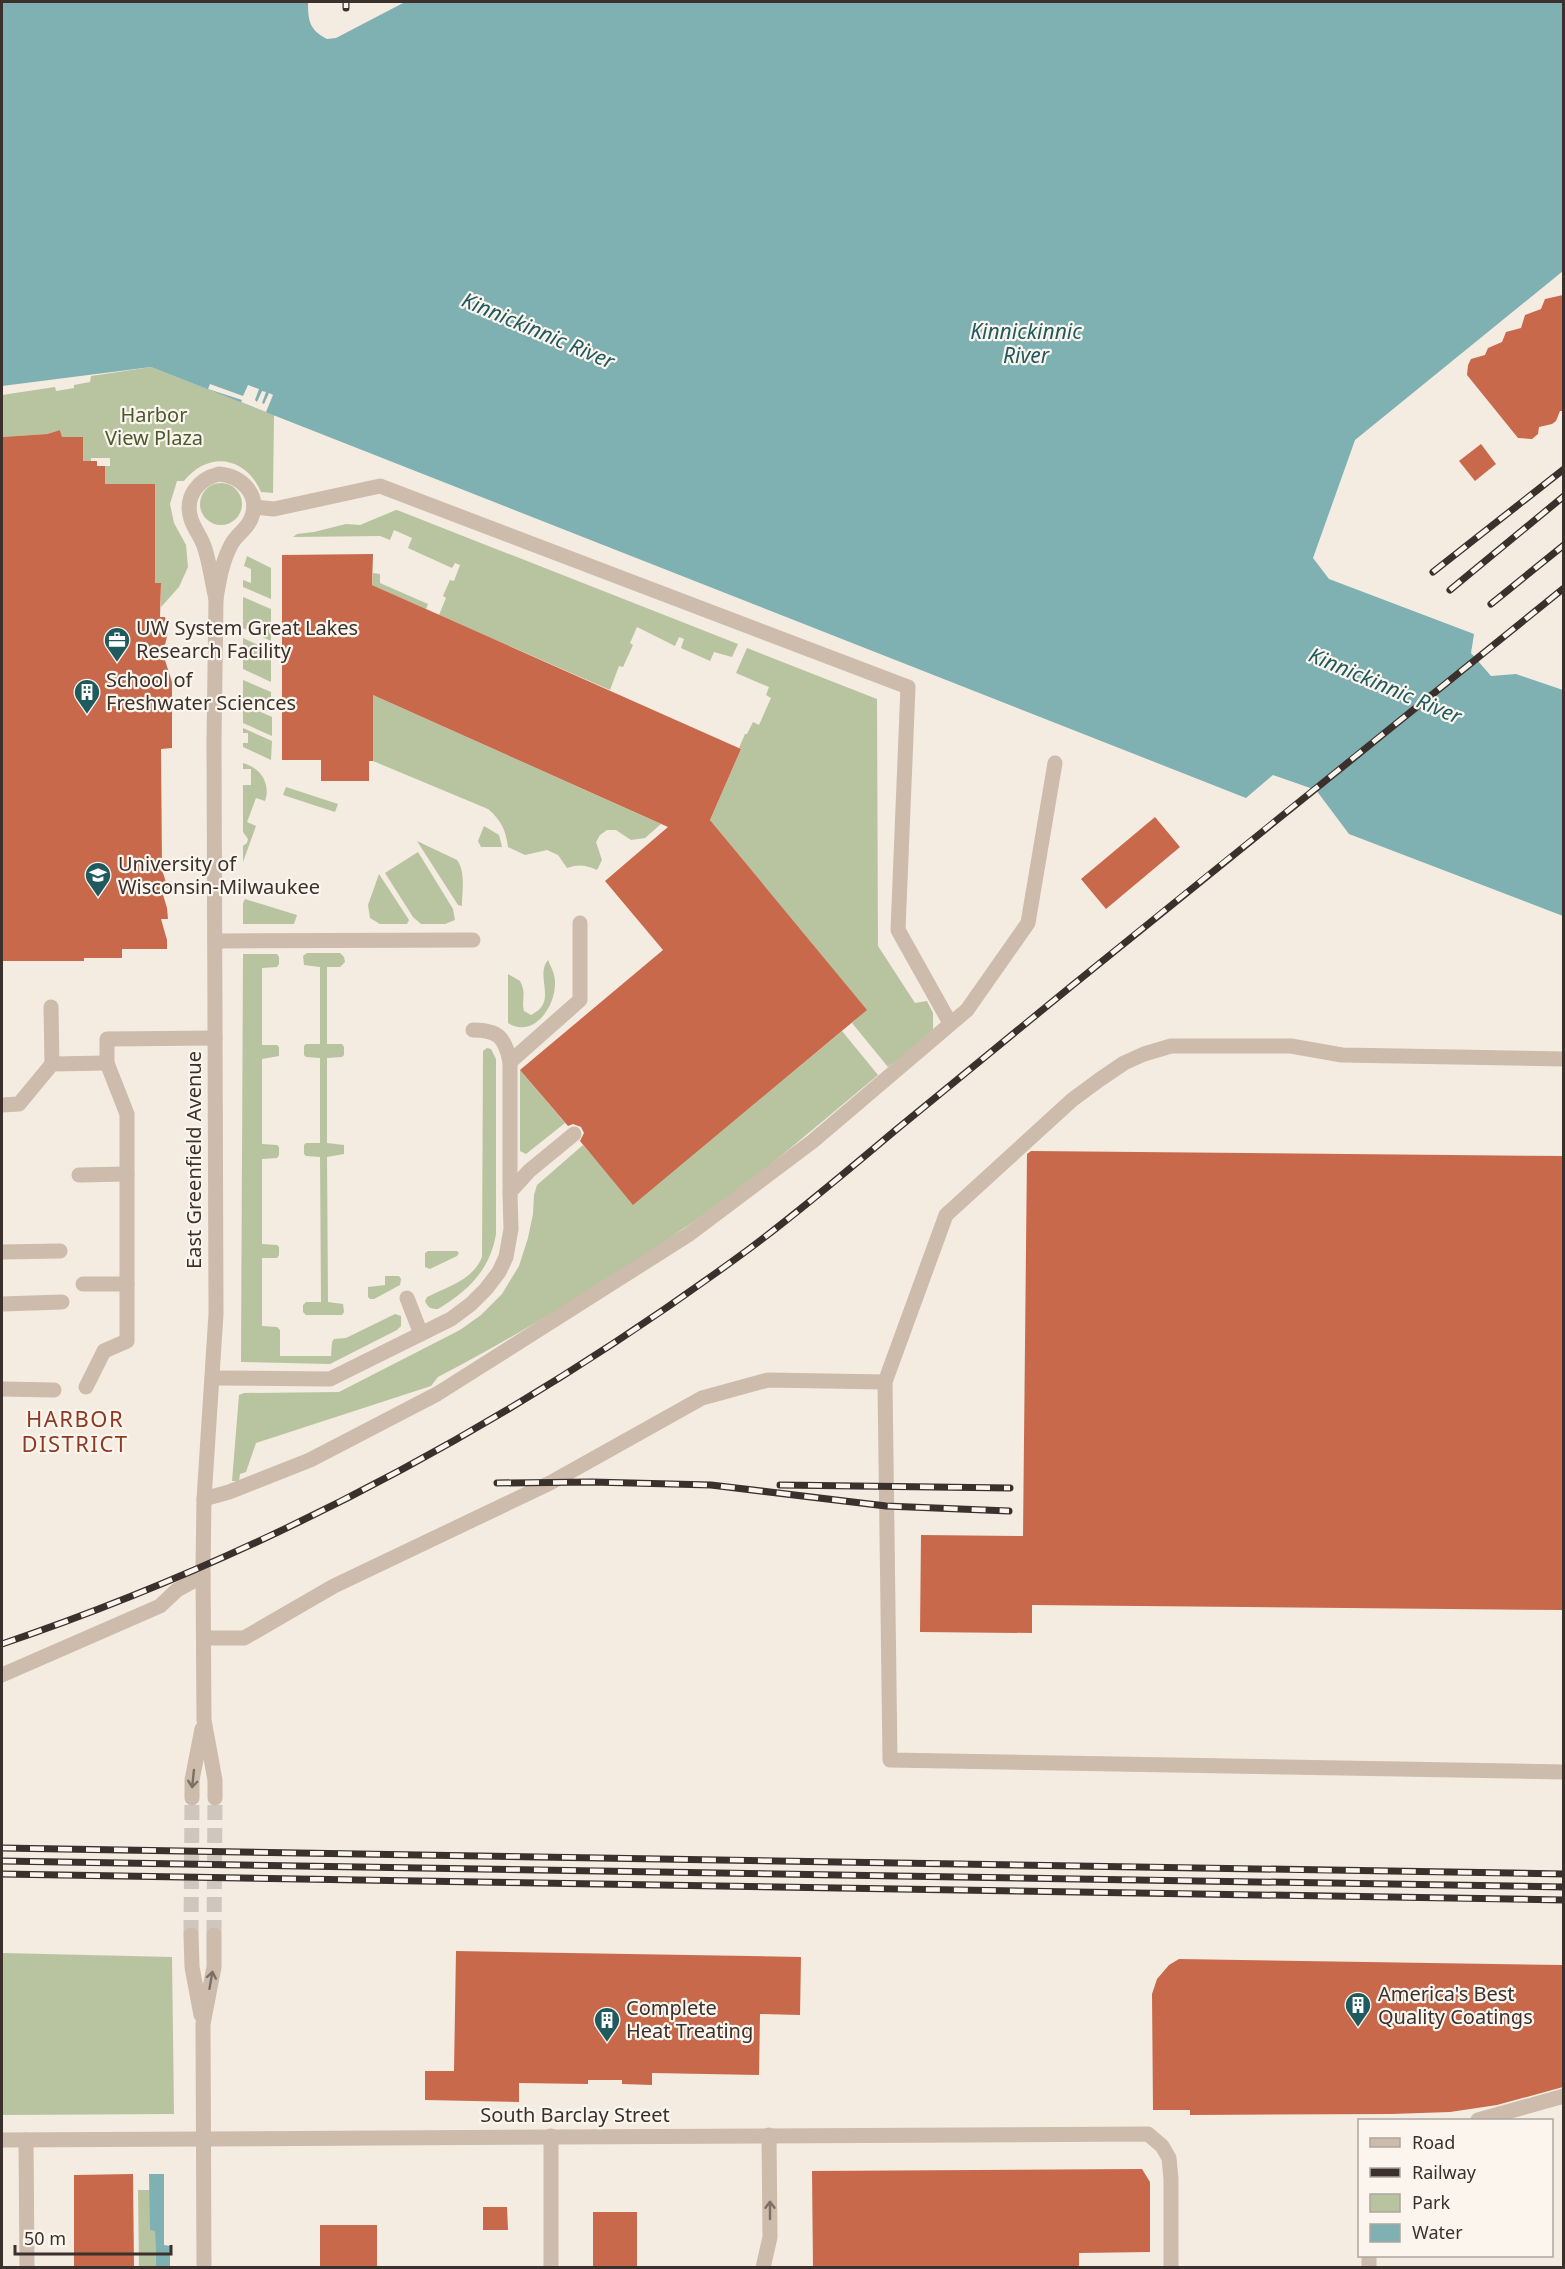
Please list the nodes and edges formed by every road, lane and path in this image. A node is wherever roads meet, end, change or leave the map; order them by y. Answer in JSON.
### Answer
{"nodes":[{"id":1,"x":254,"y":507,"type":"junction"},
{"id":2,"x":216,"y":599,"type":"junction"},
{"id":3,"x":1055,"y":763,"type":"dead end"},
{"id":4,"x":580,"y":923,"type":"dead end"},
{"id":5,"x":473,"y":940,"type":"dead end"},
{"id":6,"x":215,"y":941,"type":"junction"},
{"id":7,"x":51,"y":1006,"type":"dead end"},
{"id":8,"x":950,"y":1023,"type":"junction"},
{"id":9,"x":473,"y":1030,"type":"dead end"},
{"id":10,"x":215,"y":1038,"type":"junction"},
{"id":11,"x":1563,"y":1059,"type":"edge"},
{"id":12,"x":510,"y":1062,"type":"junction"},
{"id":13,"x":52,"y":1064,"type":"junction"},
{"id":14,"x":106,"y":1064,"type":"junction"},
{"id":15,"x":2,"y":1105,"type":"edge"},
{"id":16,"x":574,"y":1134,"type":"dead end"},
{"id":17,"x":79,"y":1174,"type":"dead end"},
{"id":18,"x":127,"y":1174,"type":"junction"},
{"id":19,"x":510,"y":1192,"type":"junction"},
{"id":20,"x":60,"y":1251,"type":"dead end"},
{"id":21,"x":2,"y":1252,"type":"edge"},
{"id":22,"x":83,"y":1284,"type":"dead end"},
{"id":23,"x":127,"y":1284,"type":"junction"},
{"id":24,"x":406,"y":1298,"type":"dead end"},
{"id":25,"x":62,"y":1302,"type":"dead end"},
{"id":26,"x":2,"y":1304,"type":"edge"},
{"id":27,"x":422,"y":1334,"type":"junction"},
{"id":28,"x":213,"y":1378,"type":"junction"},
{"id":29,"x":885,"y":1382,"type":"junction"},
{"id":30,"x":86,"y":1387,"type":"dead end"},
{"id":31,"x":2,"y":1389,"type":"edge"},
{"id":32,"x":54,"y":1390,"type":"dead end"},
{"id":33,"x":204,"y":1499,"type":"junction"},
{"id":34,"x":203,"y":1576,"type":"junction"},
{"id":35,"x":204,"y":1638,"type":"junction"},
{"id":36,"x":2,"y":1675,"type":"edge"},
{"id":37,"x":204,"y":1720,"type":"junction"},
{"id":38,"x":1563,"y":1772,"type":"edge"},
{"id":39,"x":192,"y":1798,"type":"tunnel mouth"},
{"id":40,"x":215,"y":1798,"type":"tunnel mouth"},
{"id":41,"x":191,"y":1935,"type":"tunnel mouth"},
{"id":42,"x":214,"y":1935,"type":"tunnel mouth"},
{"id":43,"x":203,"y":2024,"type":"junction"},
{"id":44,"x":1563,"y":2096,"type":"edge"},
{"id":45,"x":1485,"y":2119,"type":"edge"},
{"id":46,"x":769,"y":2135,"type":"junction"},
{"id":47,"x":551,"y":2136,"type":"junction"},
{"id":48,"x":2,"y":2140,"type":"edge"},
{"id":49,"x":26,"y":2140,"type":"junction"},
{"id":50,"x":203,"y":2140,"type":"junction"},
{"id":51,"x":27,"y":2268,"type":"edge"},
{"id":52,"x":204,"y":2268,"type":"edge"},
{"id":53,"x":551,"y":2268,"type":"edge"},
{"id":54,"x":763,"y":2268,"type":"edge"},
{"id":55,"x":1171,"y":2268,"type":"edge"}],
"edges":[{"from":1,"to":2,"type":"street","name":"East Greenfield Avenue"},
{"from":1,"to":2,"type":"street","name":"East Greenfield Avenue"},
{"from":1,"to":8,"type":"street"},
{"from":2,"to":6,"type":"street","name":"East Greenfield Avenue"},
{"from":3,"to":8,"type":"street"},
{"from":4,"to":12,"type":"street"},
{"from":5,"to":6,"type":"street"},
{"from":6,"to":10,"type":"street","name":"East Greenfield Avenue"},
{"from":7,"to":13,"type":"street"},
{"from":8,"to":33,"type":"street"},
{"from":9,"to":12,"type":"street"},
{"from":10,"to":14,"type":"street"},
{"from":10,"to":28,"type":"street","name":"East Greenfield Avenue"},
{"from":11,"to":29,"type":"street"},
{"from":12,"to":19,"type":"street"},
{"from":13,"to":14,"type":"street"},
{"from":13,"to":15,"type":"street"},
{"from":14,"to":18,"type":"street"},
{"from":16,"to":19,"type":"street"},
{"from":17,"to":18,"type":"street"},
{"from":18,"to":23,"type":"street"},
{"from":19,"to":27,"type":"street"},
{"from":20,"to":21,"type":"street"},
{"from":22,"to":23,"type":"street"},
{"from":23,"to":30,"type":"street"},
{"from":24,"to":27,"type":"street"},
{"from":25,"to":26,"type":"street"},
{"from":27,"to":28,"type":"street"},
{"from":28,"to":33,"type":"street","name":"East Greenfield Avenue"},
{"from":29,"to":35,"type":"street"},
{"from":29,"to":38,"type":"street"},
{"from":31,"to":32,"type":"street"},
{"from":33,"to":34,"type":"street","name":"East Greenfield Avenue"},
{"from":34,"to":35,"type":"street","name":"East Greenfield Avenue"},
{"from":34,"to":36,"type":"street"},
{"from":35,"to":37,"type":"street","name":"East Greenfield Avenue"},
{"from":37,"to":39,"type":"street","name":"East Greenfield Avenue","one_way":true},
{"from":37,"to":40,"type":"street","name":"East Greenfield Avenue"},
{"from":41,"to":43,"type":"street"},
{"from":43,"to":42,"type":"street","one_way":true},
{"from":43,"to":50,"type":"street"},
{"from":44,"to":45,"type":"street"},
{"from":46,"to":47,"type":"street","name":"South Barclay Street"},
{"from":54,"to":46,"type":"street","one_way":true},
{"from":46,"to":55,"type":"street","name":"South Barclay Street"},
{"from":47,"to":50,"type":"street","name":"South Barclay Street"},
{"from":47,"to":53,"type":"street"},
{"from":48,"to":49,"type":"street","name":"South Barclay Street"},
{"from":49,"to":50,"type":"street","name":"South Barclay Street"},
{"from":49,"to":51,"type":"street"},
{"from":50,"to":52,"type":"street"}]}
